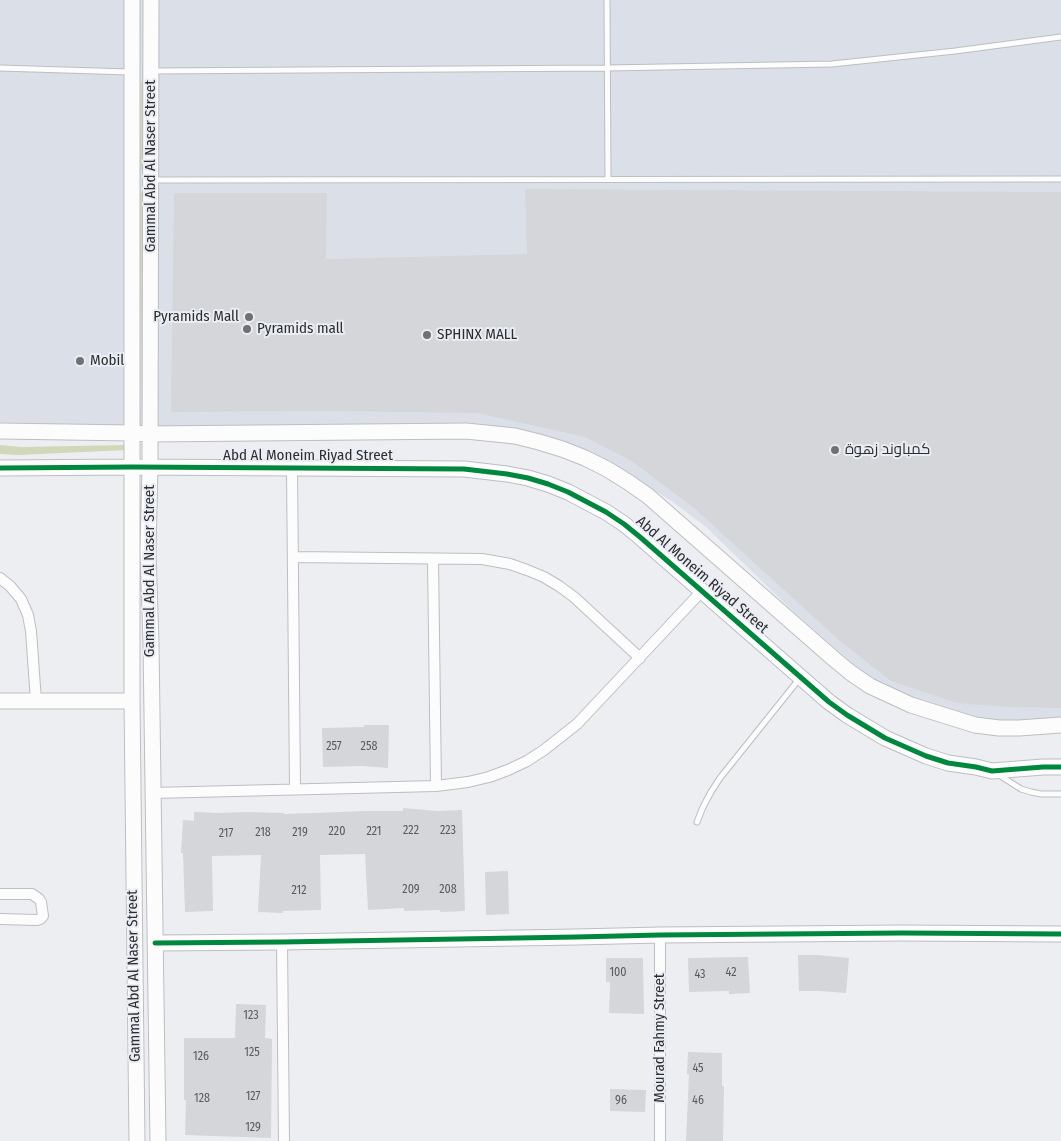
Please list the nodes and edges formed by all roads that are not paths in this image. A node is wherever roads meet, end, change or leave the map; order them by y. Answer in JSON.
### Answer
{"nodes":[{"id":1,"x":132,"y":0,"type":"edge"},
{"id":2,"x":151,"y":0,"type":"edge"},
{"id":3,"x":607,"y":0,"type":"edge"},
{"id":4,"x":1061,"y":37,"type":"edge"},
{"id":5,"x":0,"y":68,"type":"edge"},
{"id":6,"x":607,"y":68,"type":"junction"},
{"id":7,"x":151,"y":71,"type":"junction"},
{"id":8,"x":132,"y":72,"type":"junction"},
{"id":9,"x":1061,"y":178,"type":"edge"},
{"id":10,"x":608,"y":179,"type":"junction"},
{"id":11,"x":151,"y":180,"type":"junction"},
{"id":12,"x":0,"y":432,"type":"edge"},
{"id":13,"x":132,"y":433,"type":"junction"},
{"id":14,"x":151,"y":434,"type":"junction"},
{"id":15,"x":132,"y":467,"type":"junction"},
{"id":16,"x":150,"y":467,"type":"junction"},
{"id":17,"x":0,"y":468,"type":"edge"},
{"id":18,"x":292,"y":468,"type":"junction"},
{"id":19,"x":293,"y":557,"type":"junction"},
{"id":20,"x":433,"y":558,"type":"junction"},
{"id":21,"x":0,"y":578,"type":"edge"},
{"id":22,"x":702,"y":591,"type":"junction"},
{"id":23,"x":640,"y":658,"type":"junction"},
{"id":24,"x":800,"y":677,"type":"junction"},
{"id":25,"x":0,"y":701,"type":"edge"},
{"id":26,"x":36,"y":701,"type":"junction"},
{"id":27,"x":132,"y":701,"type":"junction"},
{"id":28,"x":1061,"y":725,"type":"edge"},
{"id":29,"x":1061,"y":767,"type":"edge"},
{"id":30,"x":992,"y":771,"type":"junction"},
{"id":31,"x":436,"y":786,"type":"junction"},
{"id":32,"x":295,"y":789,"type":"junction"},
{"id":33,"x":153,"y":793,"type":"junction"},
{"id":34,"x":1061,"y":794,"type":"edge"},
{"id":35,"x":697,"y":822,"type":"dead end"},
{"id":36,"x":0,"y":894,"type":"edge"},
{"id":37,"x":0,"y":919,"type":"edge"},
{"id":38,"x":1061,"y":934,"type":"edge"},
{"id":39,"x":660,"y":935,"type":"junction"},
{"id":40,"x":282,"y":942,"type":"junction"},
{"id":41,"x":155,"y":943,"type":"junction"},
{"id":42,"x":137,"y":1141,"type":"edge"},
{"id":43,"x":158,"y":1141,"type":"edge"},
{"id":44,"x":284,"y":1141,"type":"edge"},
{"id":45,"x":660,"y":1141,"type":"edge"}],
"edges":[{"from":1,"to":8,"type":"street","name":"Gammal Abd Al Naser Street"},
{"from":2,"to":7,"type":"street","name":"Gammal Abd Al Naser Street"},
{"from":3,"to":6,"type":"lane"},
{"from":4,"to":6,"type":"lane"},
{"from":5,"to":8,"type":"lane"},
{"from":6,"to":7,"type":"lane"},
{"from":6,"to":10,"type":"lane"},
{"from":7,"to":11,"type":"street","name":"Gammal Abd Al Naser Street"},
{"from":8,"to":13,"type":"street","name":"Gammal Abd Al Naser Street"},
{"from":9,"to":10,"type":"lane"},
{"from":10,"to":11,"type":"lane"},
{"from":11,"to":14,"type":"street","name":"Gammal Abd Al Naser Street"},
{"from":12,"to":13,"type":"street","name":"Abd Al Moneim Riyad Street"},
{"from":13,"to":14,"type":"street","name":"Abd Al Moneim Riyad Street"},
{"from":13,"to":15,"type":"street","name":"Gammal Abd Al Naser Street"},
{"from":14,"to":16,"type":"street","name":"Gammal Abd Al Naser Street"},
{"from":14,"to":28,"type":"street","name":"Abd Al Moneim Riyad Street"},
{"from":15,"to":16,"type":"street","name":"Abd Al Moneim Riyad Street"},
{"from":15,"to":17,"type":"street","name":"Abd Al Moneim Riyad Street"},
{"from":15,"to":27,"type":"street","name":"Gammal Abd Al Naser Street"},
{"from":16,"to":18,"type":"street","name":"Abd Al Moneim Riyad Street"},
{"from":16,"to":33,"type":"street","name":"Gammal Abd Al Naser Street"},
{"from":18,"to":19,"type":"street"},
{"from":18,"to":22,"type":"street","name":"Abd Al Moneim Riyad Street"},
{"from":19,"to":20,"type":"street"},
{"from":19,"to":32,"type":"street"},
{"from":20,"to":23,"type":"street"},
{"from":20,"to":31,"type":"street"},
{"from":21,"to":26,"type":"street"},
{"from":22,"to":23,"type":"street"},
{"from":22,"to":24,"type":"street","name":"Abd Al Moneim Riyad Street"},
{"from":23,"to":31,"type":"street"},
{"from":24,"to":30,"type":"street","name":"Abd Al Moneim Riyad Street"},
{"from":24,"to":35,"type":"lane"},
{"from":25,"to":26,"type":"street"},
{"from":26,"to":27,"type":"street"},
{"from":27,"to":42,"type":"street","name":"Gammal Abd Al Naser Street"},
{"from":29,"to":30,"type":"street","name":"Abd Al Moneim Riyad Street"},
{"from":30,"to":34,"type":"lane"},
{"from":31,"to":32,"type":"street"},
{"from":32,"to":33,"type":"street"},
{"from":33,"to":41,"type":"street","name":"Gammal Abd Al Naser Street"},
{"from":36,"to":37,"type":"street"},
{"from":38,"to":39,"type":"street"},
{"from":39,"to":40,"type":"street"},
{"from":39,"to":45,"type":"street","name":"Mourad Fahmy Street"},
{"from":40,"to":41,"type":"street"},
{"from":40,"to":44,"type":"street"},
{"from":41,"to":43,"type":"street","name":"Gammal Abd Al Naser Street"}]}
